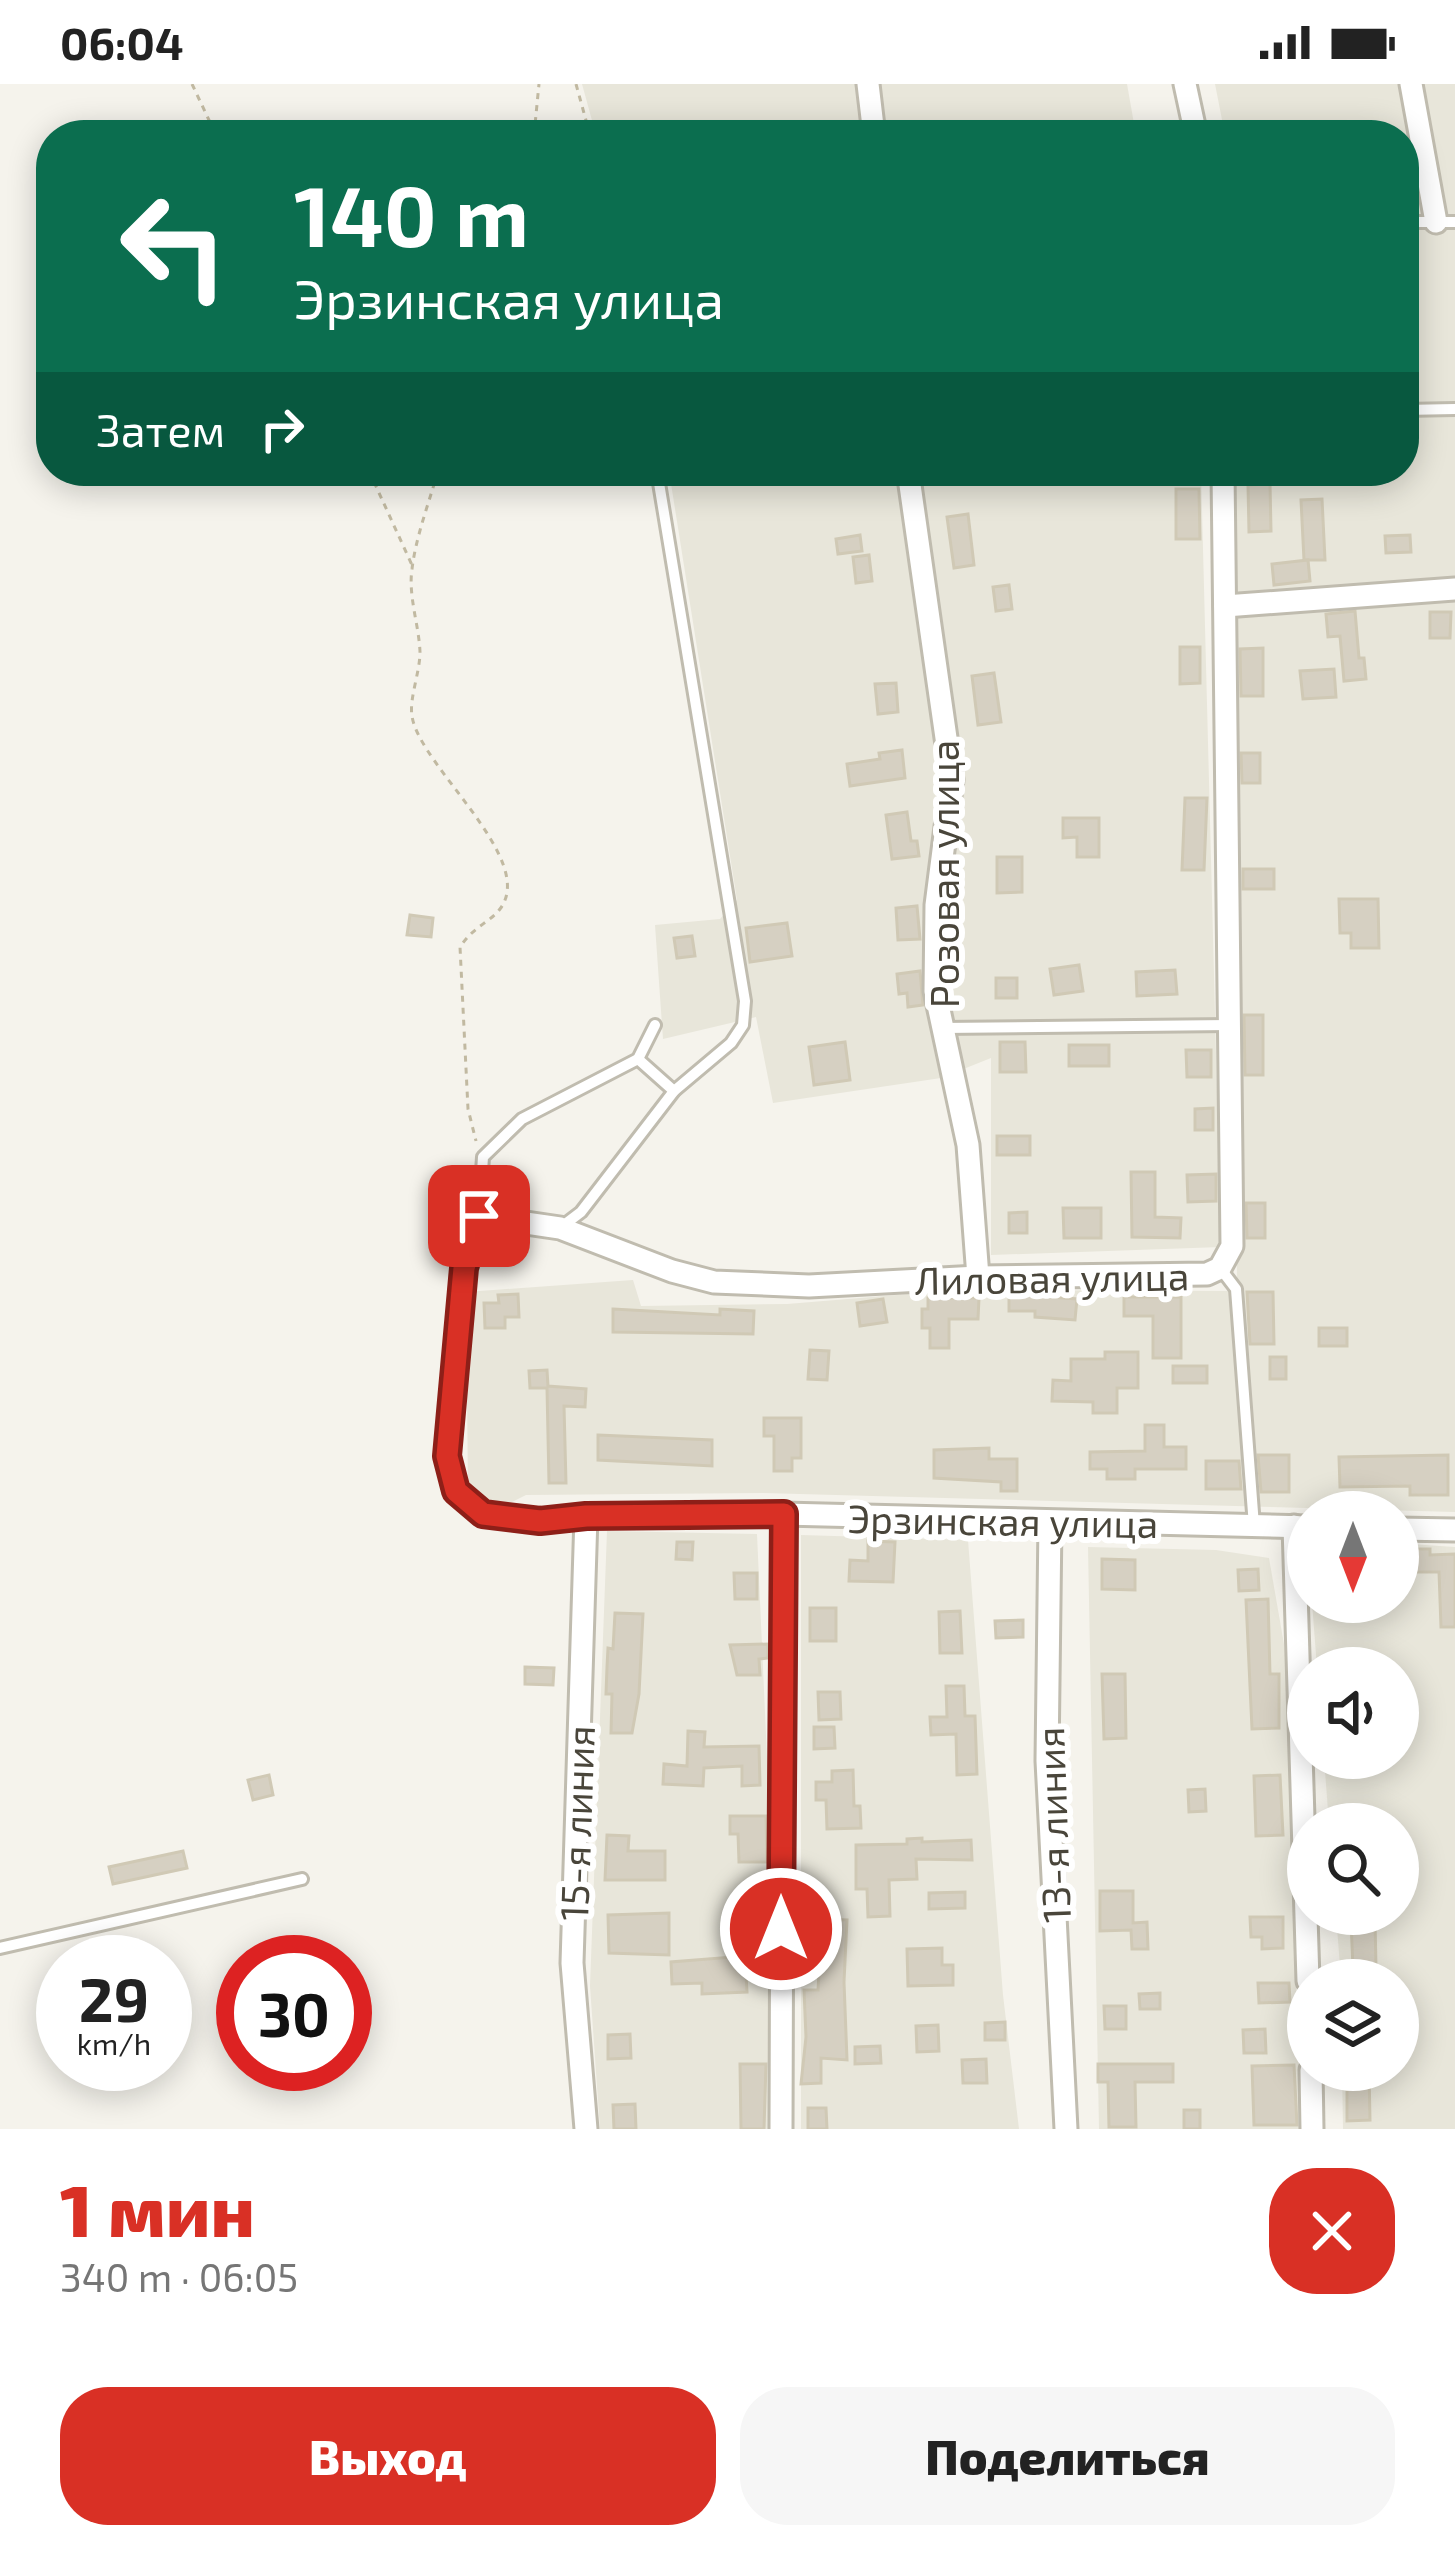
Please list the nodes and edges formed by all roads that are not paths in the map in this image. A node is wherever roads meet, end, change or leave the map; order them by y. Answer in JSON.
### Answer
{"nodes":[{"id":1,"x":868,"y":84,"type":"edge"},
{"id":2,"x":1185,"y":84,"type":"edge"},
{"id":3,"x":1411,"y":84,"type":"edge"},
{"id":4,"x":872,"y":120,"type":"edge"},
{"id":5,"x":1193,"y":120,"type":"edge"},
{"id":6,"x":1446,"y":222,"type":"edge"},
{"id":7,"x":1455,"y":409,"type":"edge"},
{"id":8,"x":1419,"y":410,"type":"edge"},
{"id":9,"x":660,"y":486,"type":"edge"},
{"id":10,"x":910,"y":486,"type":"edge"},
{"id":11,"x":1223,"y":486,"type":"edge"},
{"id":12,"x":1455,"y":589,"type":"edge"},
{"id":13,"x":1225,"y":606,"type":"junction"},
{"id":14,"x":1230,"y":1024,"type":"junction"},
{"id":15,"x":655,"y":1025,"type":"dead end"},
{"id":16,"x":942,"y":1028,"type":"junction"},
{"id":17,"x":638,"y":1059,"type":"junction"},
{"id":18,"x":674,"y":1091,"type":"junction"},
{"id":19,"x":479,"y":1216,"type":"junction"},
{"id":20,"x":560,"y":1228,"type":"junction"},
{"id":21,"x":1220,"y":1268,"type":"junction"},
{"id":22,"x":978,"y":1277,"type":"junction"},
{"id":23,"x":784,"y":1514,"type":"junction"},
{"id":24,"x":586,"y":1516,"type":"junction"},
{"id":25,"x":1050,"y":1522,"type":"junction"},
{"id":26,"x":1253,"y":1526,"type":"junction"},
{"id":27,"x":1287,"y":1527,"type":"edge"},
{"id":28,"x":1419,"y":1529,"type":"edge"},
{"id":29,"x":1455,"y":1530,"type":"edge"},
{"id":30,"x":1302,"y":1623,"type":"edge"},
{"id":31,"x":302,"y":1879,"type":"dead end"},
{"id":32,"x":0,"y":1948,"type":"edge"},
{"id":33,"x":1308,"y":1959,"type":"edge"},
{"id":34,"x":1311,"y":2091,"type":"edge"},
{"id":35,"x":586,"y":2129,"type":"edge"},
{"id":36,"x":782,"y":2129,"type":"edge"},
{"id":37,"x":1066,"y":2129,"type":"edge"},
{"id":38,"x":1312,"y":2129,"type":"edge"}],
"edges":[{"from":1,"to":4,"type":"street"},
{"from":2,"to":5,"type":"street"},
{"from":3,"to":6,"type":"street"},
{"from":7,"to":8,"type":"lane"},
{"from":9,"to":18,"type":"lane"},
{"from":10,"to":16,"type":"street","name":"Розовая улица"},
{"from":11,"to":13,"type":"street","name":"Лиловая улица"},
{"from":12,"to":13,"type":"street"},
{"from":13,"to":14,"type":"street","name":"Лиловая улица"},
{"from":14,"to":16,"type":"lane"},
{"from":14,"to":21,"type":"street","name":"Лиловая улица"},
{"from":15,"to":17,"type":"lane"},
{"from":16,"to":22,"type":"street","name":"Розовая улица"},
{"from":17,"to":18,"type":"lane"},
{"from":17,"to":19,"type":"lane"},
{"from":18,"to":20,"type":"lane"},
{"from":19,"to":20,"type":"street","name":"Лиловая улица"},
{"from":19,"to":24,"type":"street","name":"Эрзинская улица"},
{"from":20,"to":22,"type":"street","name":"Лиловая улица"},
{"from":21,"to":22,"type":"street","name":"Лиловая улица"},
{"from":21,"to":26,"type":"lane"},
{"from":23,"to":24,"type":"street","name":"Эрзинская улица"},
{"from":23,"to":25,"type":"street","name":"Эрзинская улица"},
{"from":23,"to":36,"type":"street"},
{"from":24,"to":35,"type":"street","name":"15-я линия"},
{"from":25,"to":26,"type":"street","name":"Эрзинская улица"},
{"from":25,"to":37,"type":"street","name":"13-я линия"},
{"from":26,"to":27,"type":"street","name":"Эрзинская улица"},
{"from":28,"to":29,"type":"street"},
{"from":30,"to":33,"type":"street"},
{"from":31,"to":32,"type":"lane"},
{"from":34,"to":38,"type":"street"}]}
